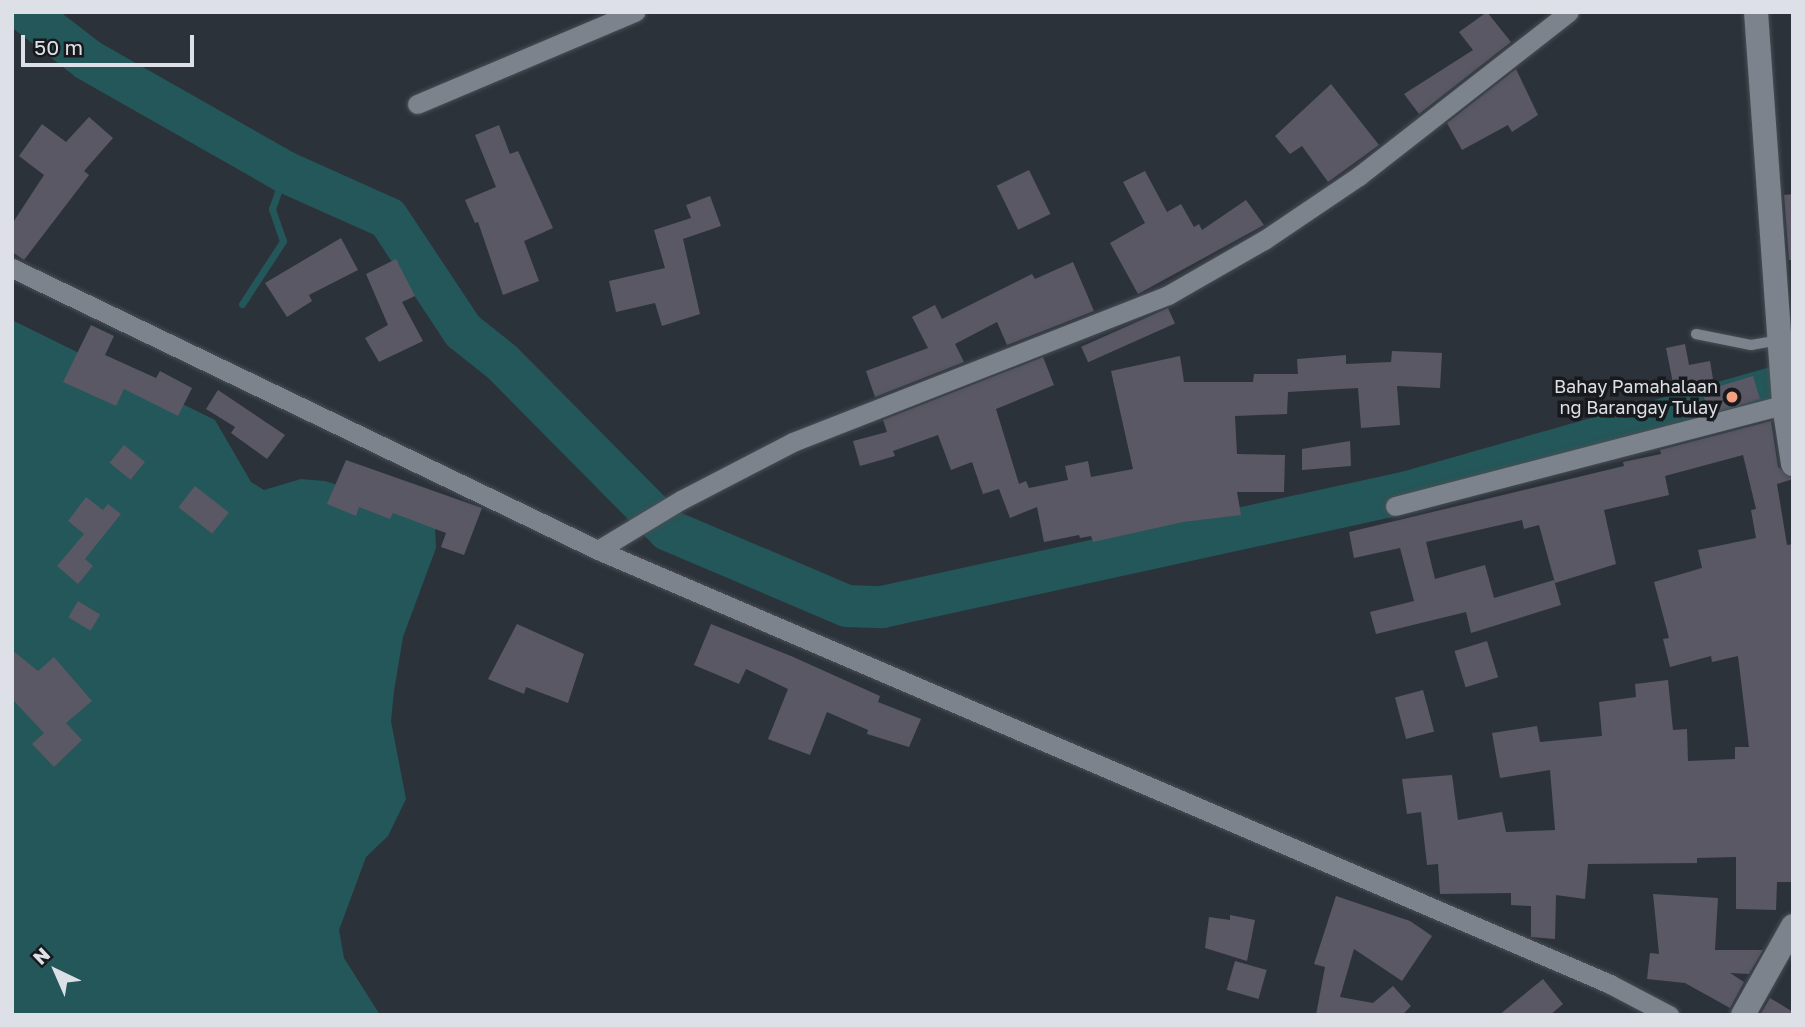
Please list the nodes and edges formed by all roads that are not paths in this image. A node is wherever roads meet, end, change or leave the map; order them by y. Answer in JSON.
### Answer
{"nodes":[{"id":1,"x":635,"y":12,"type":"edge"},
{"id":2,"x":1569,"y":12,"type":"edge"},
{"id":3,"x":1756,"y":12,"type":"edge"},
{"id":4,"x":417,"y":104,"type":"dead end"},
{"id":5,"x":12,"y":268,"type":"edge"},
{"id":6,"x":1696,"y":334,"type":"dead end"},
{"id":7,"x":1779,"y":339,"type":"junction"},
{"id":8,"x":1783,"y":391,"type":"junction"},
{"id":9,"x":1793,"y":464,"type":"edge"},
{"id":10,"x":1395,"y":506,"type":"dead end"},
{"id":11,"x":598,"y":550,"type":"junction"},
{"id":12,"x":1793,"y":926,"type":"edge"},
{"id":13,"x":1669,"y":1015,"type":"edge"},
{"id":14,"x":1743,"y":1015,"type":"edge"}],
"edges":[{"from":1,"to":4,"type":"street"},
{"from":2,"to":11,"type":"street"},
{"from":3,"to":7,"type":"street"},
{"from":5,"to":11,"type":"street"},
{"from":6,"to":7,"type":"lane"},
{"from":7,"to":8,"type":"street"},
{"from":8,"to":9,"type":"street"},
{"from":8,"to":10,"type":"street"},
{"from":11,"to":13,"type":"street"},
{"from":12,"to":14,"type":"street"}]}
